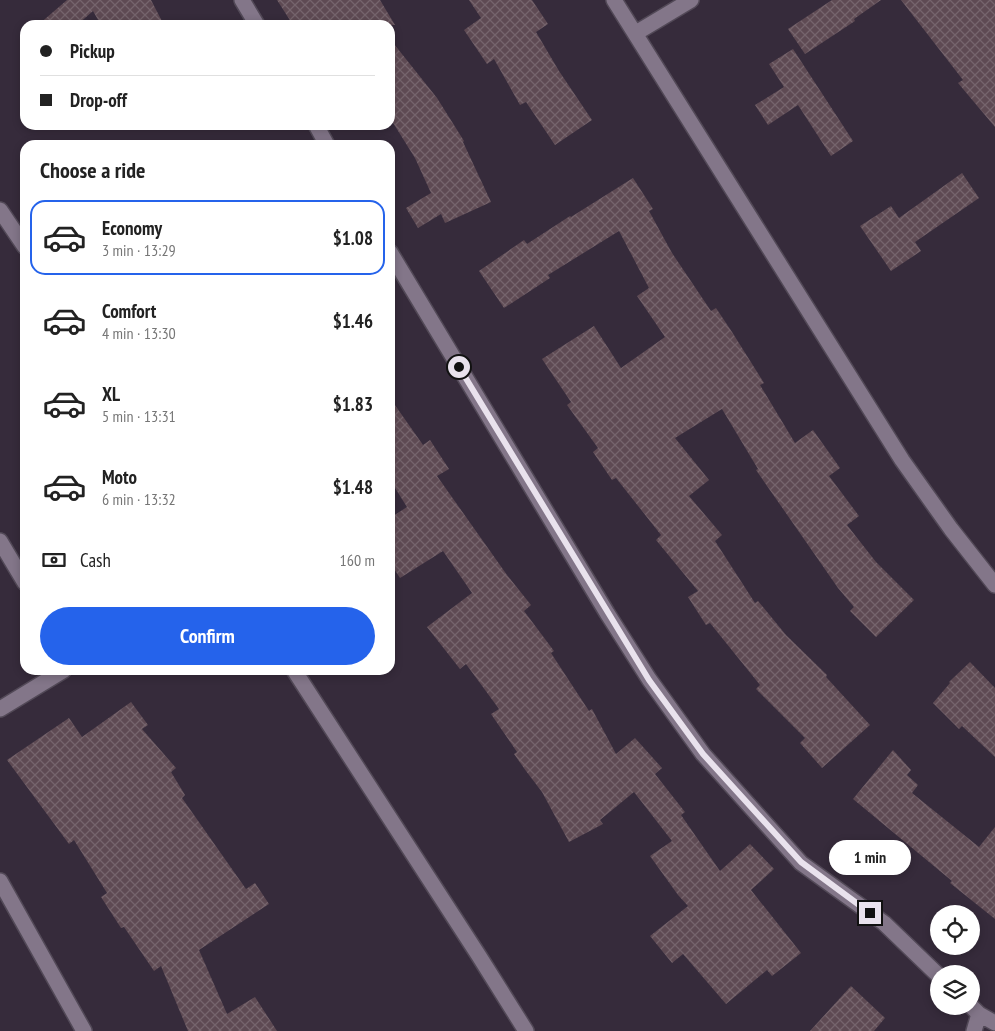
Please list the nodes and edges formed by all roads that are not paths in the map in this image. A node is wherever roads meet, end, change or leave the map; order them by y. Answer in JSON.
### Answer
{"nodes":[{"id":1,"x":242,"y":0,"type":"edge"},
{"id":2,"x":614,"y":0,"type":"edge"},
{"id":3,"x":690,"y":0,"type":"edge"},
{"id":4,"x":254,"y":20,"type":"edge"},
{"id":5,"x":636,"y":33,"type":"junction"},
{"id":6,"x":0,"y":210,"type":"edge"},
{"id":7,"x":20,"y":240,"type":"edge"},
{"id":8,"x":395,"y":260,"type":"edge"},
{"id":9,"x":0,"y":541,"type":"edge"},
{"id":10,"x":20,"y":575,"type":"edge"},
{"id":11,"x":995,"y":582,"type":"edge"},
{"id":12,"x":56,"y":675,"type":"edge"},
{"id":13,"x":297,"y":675,"type":"edge"},
{"id":14,"x":0,"y":709,"type":"edge"},
{"id":15,"x":0,"y":881,"type":"edge"},
{"id":16,"x":930,"y":967,"type":"edge"},
{"id":17,"x":980,"y":1013,"type":"edge"},
{"id":18,"x":975,"y":1015,"type":"edge"},
{"id":19,"x":995,"y":1022,"type":"edge"},
{"id":20,"x":84,"y":1031,"type":"edge"},
{"id":21,"x":526,"y":1031,"type":"edge"},
{"id":22,"x":974,"y":1031,"type":"edge"}],
"edges":[{"from":1,"to":4,"type":"street"},
{"from":2,"to":5,"type":"street"},
{"from":3,"to":5,"type":"street"},
{"from":5,"to":11,"type":"street"},
{"from":6,"to":7,"type":"street"},
{"from":8,"to":16,"type":"street"},
{"from":9,"to":10,"type":"street"},
{"from":12,"to":14,"type":"street"},
{"from":13,"to":21,"type":"street"},
{"from":15,"to":20,"type":"street"},
{"from":17,"to":19,"type":"street"},
{"from":18,"to":22,"type":"street"}]}
